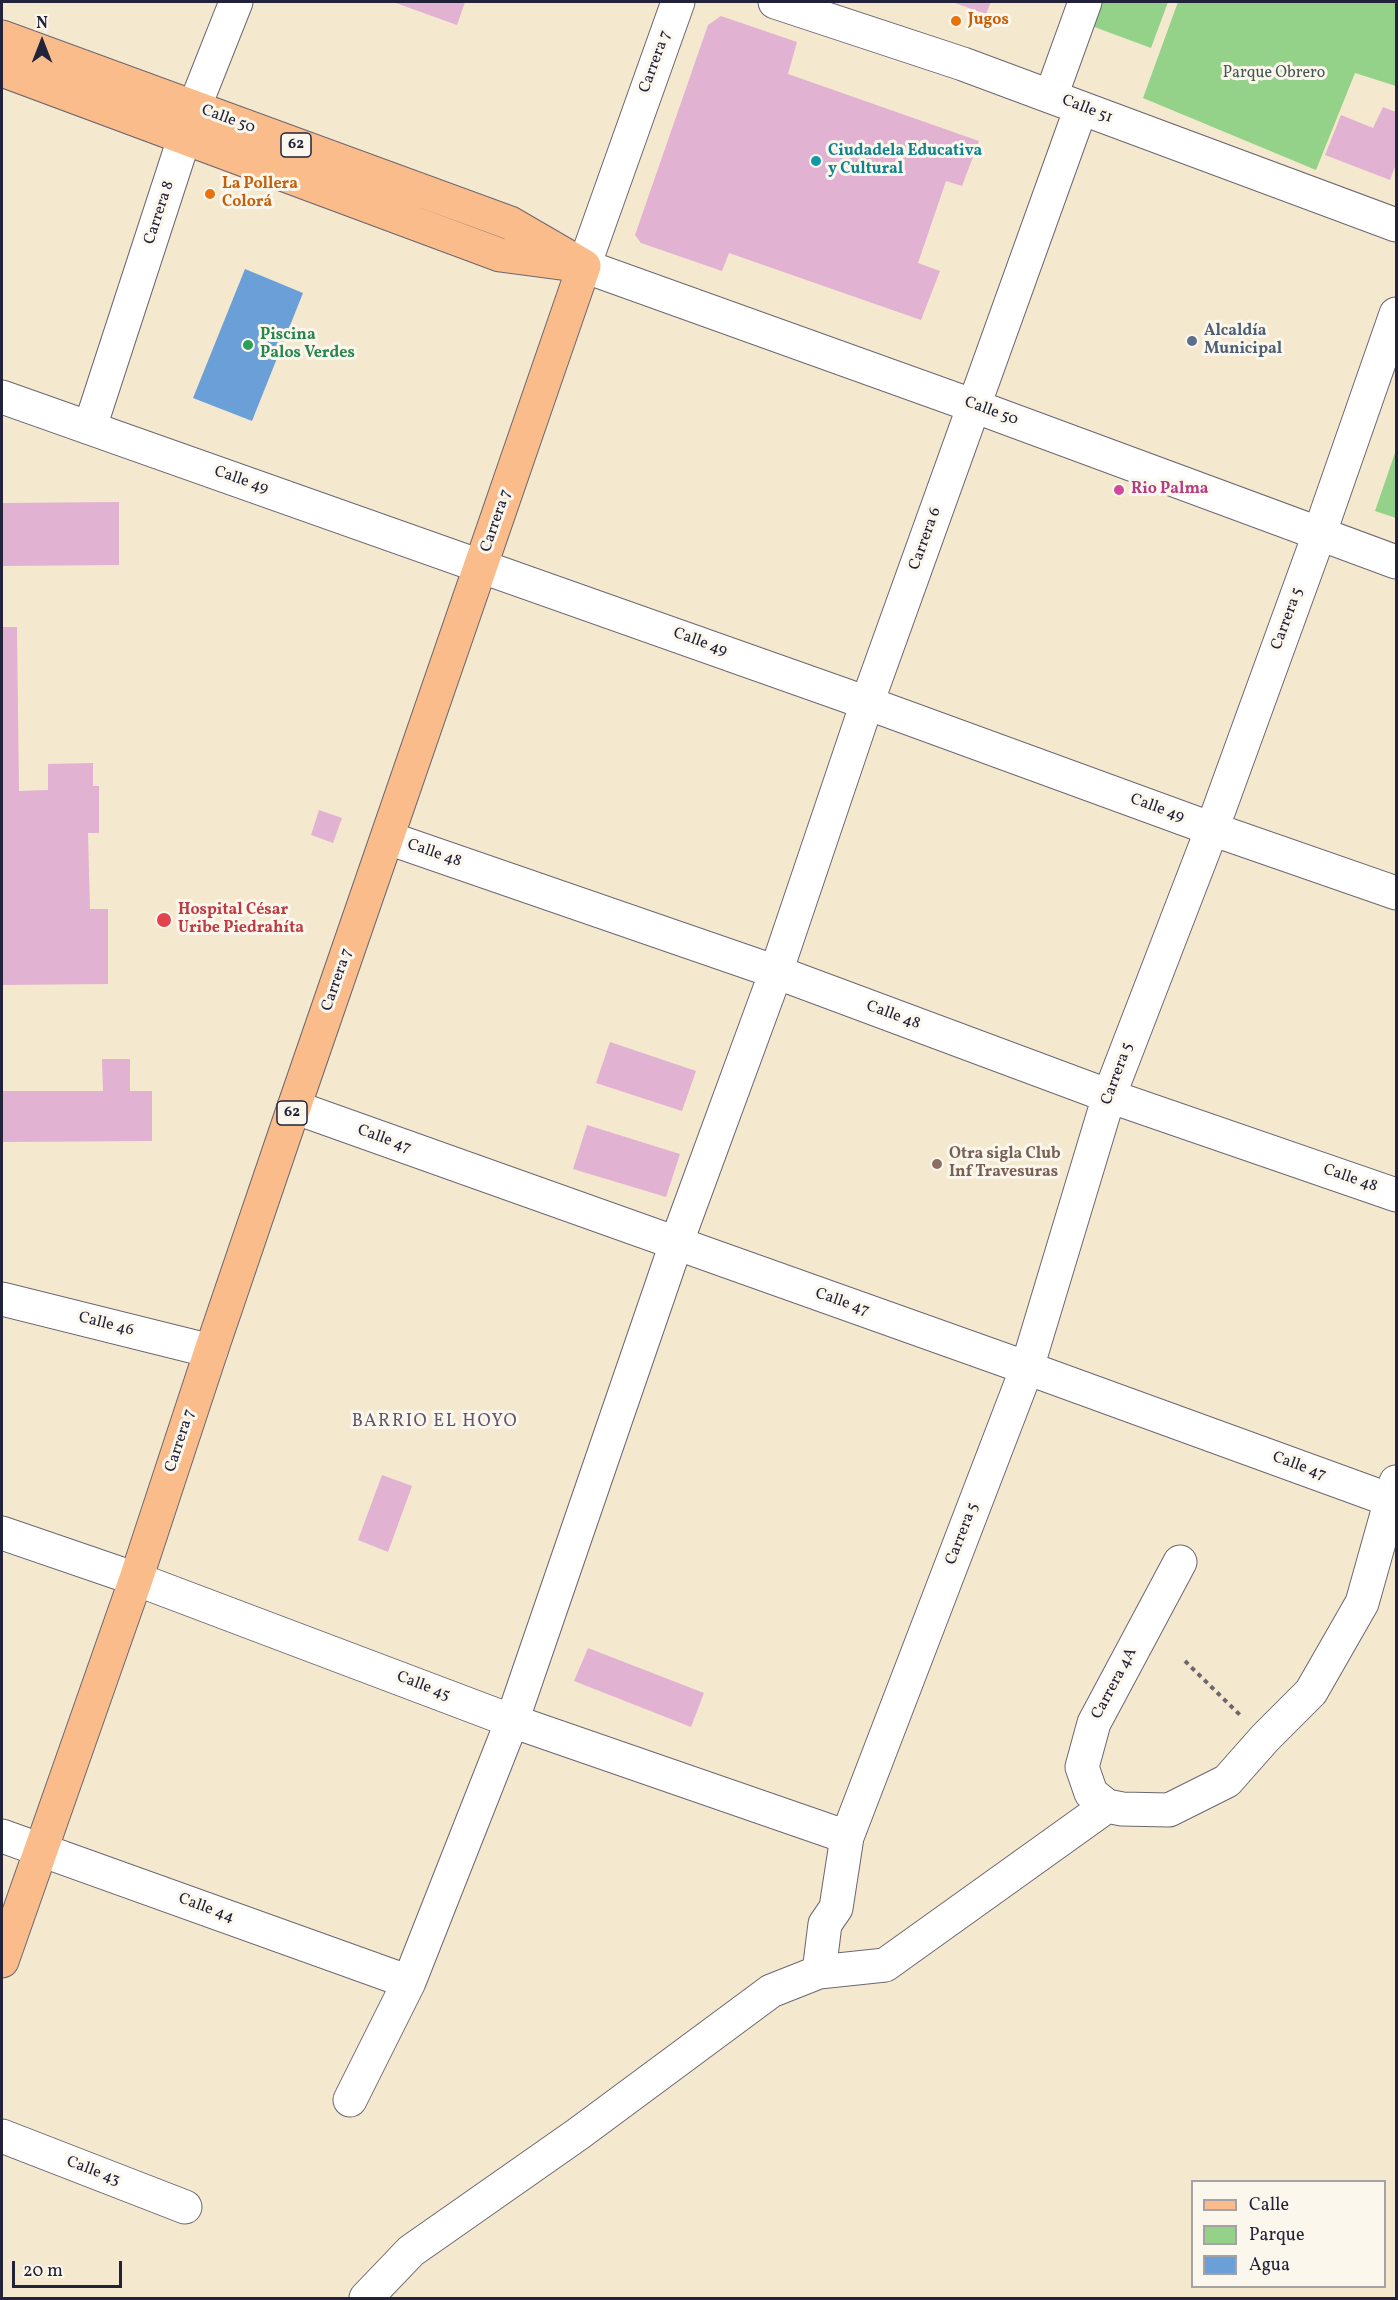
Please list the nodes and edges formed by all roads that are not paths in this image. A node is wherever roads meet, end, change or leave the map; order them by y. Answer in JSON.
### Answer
{"nodes":[{"id":1,"x":236,"y":2,"type":"edge"},
{"id":2,"x":678,"y":2,"type":"edge"},
{"id":3,"x":775,"y":2,"type":"edge"},
{"id":4,"x":1085,"y":2,"type":"edge"},
{"id":5,"x":2,"y":37,"type":"edge"},
{"id":6,"x":2,"y":70,"type":"edge"},
{"id":7,"x":1051,"y":96,"type":"junction"},
{"id":8,"x":1081,"y":108,"type":"junction"},
{"id":9,"x":189,"y":122,"type":"junction"},
{"id":10,"x":1396,"y":225,"type":"edge"},
{"id":11,"x":584,"y":266,"type":"junction"},
{"id":12,"x":1396,"y":314,"type":"edge"},
{"id":13,"x":2,"y":397,"type":"edge"},
{"id":14,"x":974,"y":406,"type":"junction"},
{"id":15,"x":90,"y":427,"type":"junction"},
{"id":16,"x":1320,"y":532,"type":"junction"},
{"id":17,"x":1396,"y":562,"type":"edge"},
{"id":18,"x":482,"y":566,"type":"junction"},
{"id":19,"x":867,"y":703,"type":"junction"},
{"id":20,"x":1212,"y":829,"type":"junction"},
{"id":21,"x":388,"y":838,"type":"junction"},
{"id":22,"x":1396,"y":893,"type":"edge"},
{"id":23,"x":776,"y":972,"type":"junction"},
{"id":24,"x":1109,"y":1096,"type":"junction"},
{"id":25,"x":294,"y":1107,"type":"junction"},
{"id":26,"x":1396,"y":1195,"type":"edge"},
{"id":27,"x":676,"y":1244,"type":"junction"},
{"id":28,"x":2,"y":1299,"type":"edge"},
{"id":29,"x":210,"y":1351,"type":"junction"},
{"id":30,"x":1027,"y":1368,"type":"junction"},
{"id":31,"x":1393,"y":1491,"type":"edge"},
{"id":32,"x":2,"y":1533,"type":"edge"},
{"id":33,"x":1180,"y":1562,"type":"dead end"},
{"id":34,"x":136,"y":1579,"type":"junction"},
{"id":35,"x":513,"y":1721,"type":"junction"},
{"id":36,"x":1107,"y":1806,"type":"junction"},
{"id":37,"x":2,"y":1836,"type":"edge"},
{"id":38,"x":847,"y":1837,"type":"junction"},
{"id":39,"x":40,"y":1849,"type":"junction"},
{"id":40,"x":2,"y":1960,"type":"edge"},
{"id":41,"x":819,"y":1972,"type":"junction"},
{"id":42,"x":409,"y":1983,"type":"junction"},
{"id":43,"x":350,"y":2100,"type":"dead end"},
{"id":44,"x":2,"y":2136,"type":"edge"},
{"id":45,"x":185,"y":2207,"type":"dead end"},
{"id":46,"x":366,"y":2298,"type":"edge"}],
"edges":[{"from":1,"to":9,"type":"street","name":"Carrera 8"},
{"from":2,"to":11,"type":"street","name":"Carrera 7"},
{"from":3,"to":7,"type":"street","name":"Calle 51"},
{"from":4,"to":7,"type":"street"},
{"from":5,"to":9,"type":"main road","name":"Calle 50","number":"62"},
{"from":6,"to":9,"type":"main road","name":"Calle 50","number":"62"},
{"from":7,"to":8,"type":"street","name":"Calle 51"},
{"from":8,"to":10,"type":"street","name":"Calle 51"},
{"from":8,"to":14,"type":"street","name":"Carrera 6"},
{"from":9,"to":11,"type":"main road","name":"Calle 50","number":"62"},
{"from":9,"to":15,"type":"street","name":"Carrera 8"},
{"from":11,"to":14,"type":"street","name":"Calle 50"},
{"from":11,"to":18,"type":"main road","name":"Carrera 7","number":"62"},
{"from":12,"to":16,"type":"street","name":"Carrera 5"},
{"from":13,"to":15,"type":"street","name":"Calle 49"},
{"from":14,"to":16,"type":"street","name":"Calle 50"},
{"from":14,"to":19,"type":"street","name":"Carrera 6"},
{"from":15,"to":18,"type":"street","name":"Calle 49"},
{"from":16,"to":17,"type":"street","name":"Calle 50"},
{"from":16,"to":20,"type":"street","name":"Carrera 5"},
{"from":18,"to":19,"type":"street","name":"Calle 49"},
{"from":18,"to":21,"type":"main road","name":"Carrera 7","number":"62"},
{"from":19,"to":20,"type":"street","name":"Calle 49"},
{"from":19,"to":23,"type":"street","name":"Carrera 6"},
{"from":20,"to":22,"type":"street","name":"Calle 49"},
{"from":20,"to":24,"type":"street","name":"Carrera 5"},
{"from":21,"to":23,"type":"street","name":"Calle 48"},
{"from":21,"to":25,"type":"main road","name":"Carrera 7","number":"62"},
{"from":23,"to":24,"type":"street","name":"Calle 48"},
{"from":23,"to":27,"type":"street","name":"Carrera 6"},
{"from":24,"to":26,"type":"street","name":"Calle 48"},
{"from":24,"to":30,"type":"street","name":"Carrera 5"},
{"from":25,"to":27,"type":"street","name":"Calle 47"},
{"from":25,"to":29,"type":"main road","name":"Carrera 7","number":"62"},
{"from":27,"to":30,"type":"street","name":"Calle 47"},
{"from":27,"to":35,"type":"street","name":"Carrera 6"},
{"from":28,"to":29,"type":"street","name":"Calle 46"},
{"from":29,"to":34,"type":"main road","name":"Carrera 7","number":"62"},
{"from":30,"to":31,"type":"street","name":"Calle 47"},
{"from":30,"to":38,"type":"street","name":"Carrera 5"},
{"from":31,"to":36,"type":"street"},
{"from":32,"to":34,"type":"street","name":"Calle 45"},
{"from":33,"to":36,"type":"street","name":"Carrera 4A"},
{"from":34,"to":35,"type":"street","name":"Calle 45"},
{"from":34,"to":39,"type":"main road","name":"Carrera 7","number":"62"},
{"from":35,"to":38,"type":"street","name":"Calle 45"},
{"from":35,"to":42,"type":"street","name":"Carrera 6"},
{"from":36,"to":41,"type":"street"},
{"from":37,"to":39,"type":"street","name":"Calle 44"},
{"from":38,"to":41,"type":"street","name":"Carrera 5"},
{"from":39,"to":40,"type":"main road","name":"Carrera 7","number":"62"},
{"from":39,"to":42,"type":"street","name":"Calle 44"},
{"from":41,"to":46,"type":"street"},
{"from":42,"to":43,"type":"street","name":"Carrera 6"},
{"from":44,"to":45,"type":"street","name":"Calle 43"}]}
